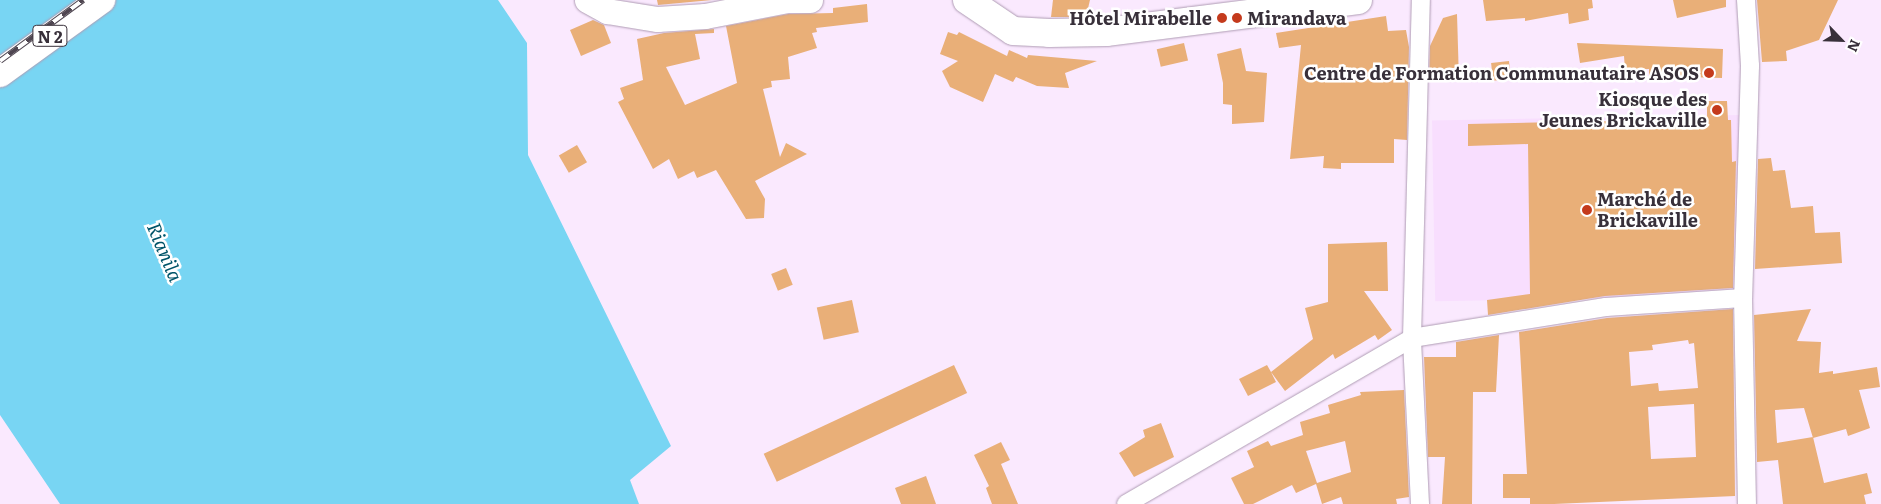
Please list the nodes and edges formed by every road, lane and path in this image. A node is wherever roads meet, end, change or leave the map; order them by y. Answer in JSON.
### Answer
{"nodes":[{"id":1,"x":101,"y":0,"type":"edge"},
{"id":2,"x":587,"y":0,"type":"edge"},
{"id":3,"x":810,"y":0,"type":"edge"},
{"id":4,"x":1358,"y":0,"type":"edge"},
{"id":5,"x":1421,"y":0,"type":"edge"},
{"id":6,"x":1746,"y":0,"type":"edge"},
{"id":7,"x":964,"y":1,"type":"edge"},
{"id":8,"x":0,"y":73,"type":"edge"},
{"id":9,"x":1743,"y":298,"type":"junction"},
{"id":10,"x":1412,"y":338,"type":"junction"},
{"id":11,"x":1126,"y":504,"type":"edge"},
{"id":12,"x":1420,"y":504,"type":"edge"},
{"id":13,"x":1747,"y":504,"type":"edge"}],
"edges":[{"from":1,"to":8,"type":"main road","number":"N 2"},
{"from":2,"to":3,"type":"street"},
{"from":4,"to":7,"type":"main road"},
{"from":5,"to":10,"type":"street"},
{"from":6,"to":9,"type":"street"},
{"from":9,"to":10,"type":"street"},
{"from":9,"to":13,"type":"street"},
{"from":10,"to":11,"type":"street"},
{"from":10,"to":12,"type":"street"}]}
